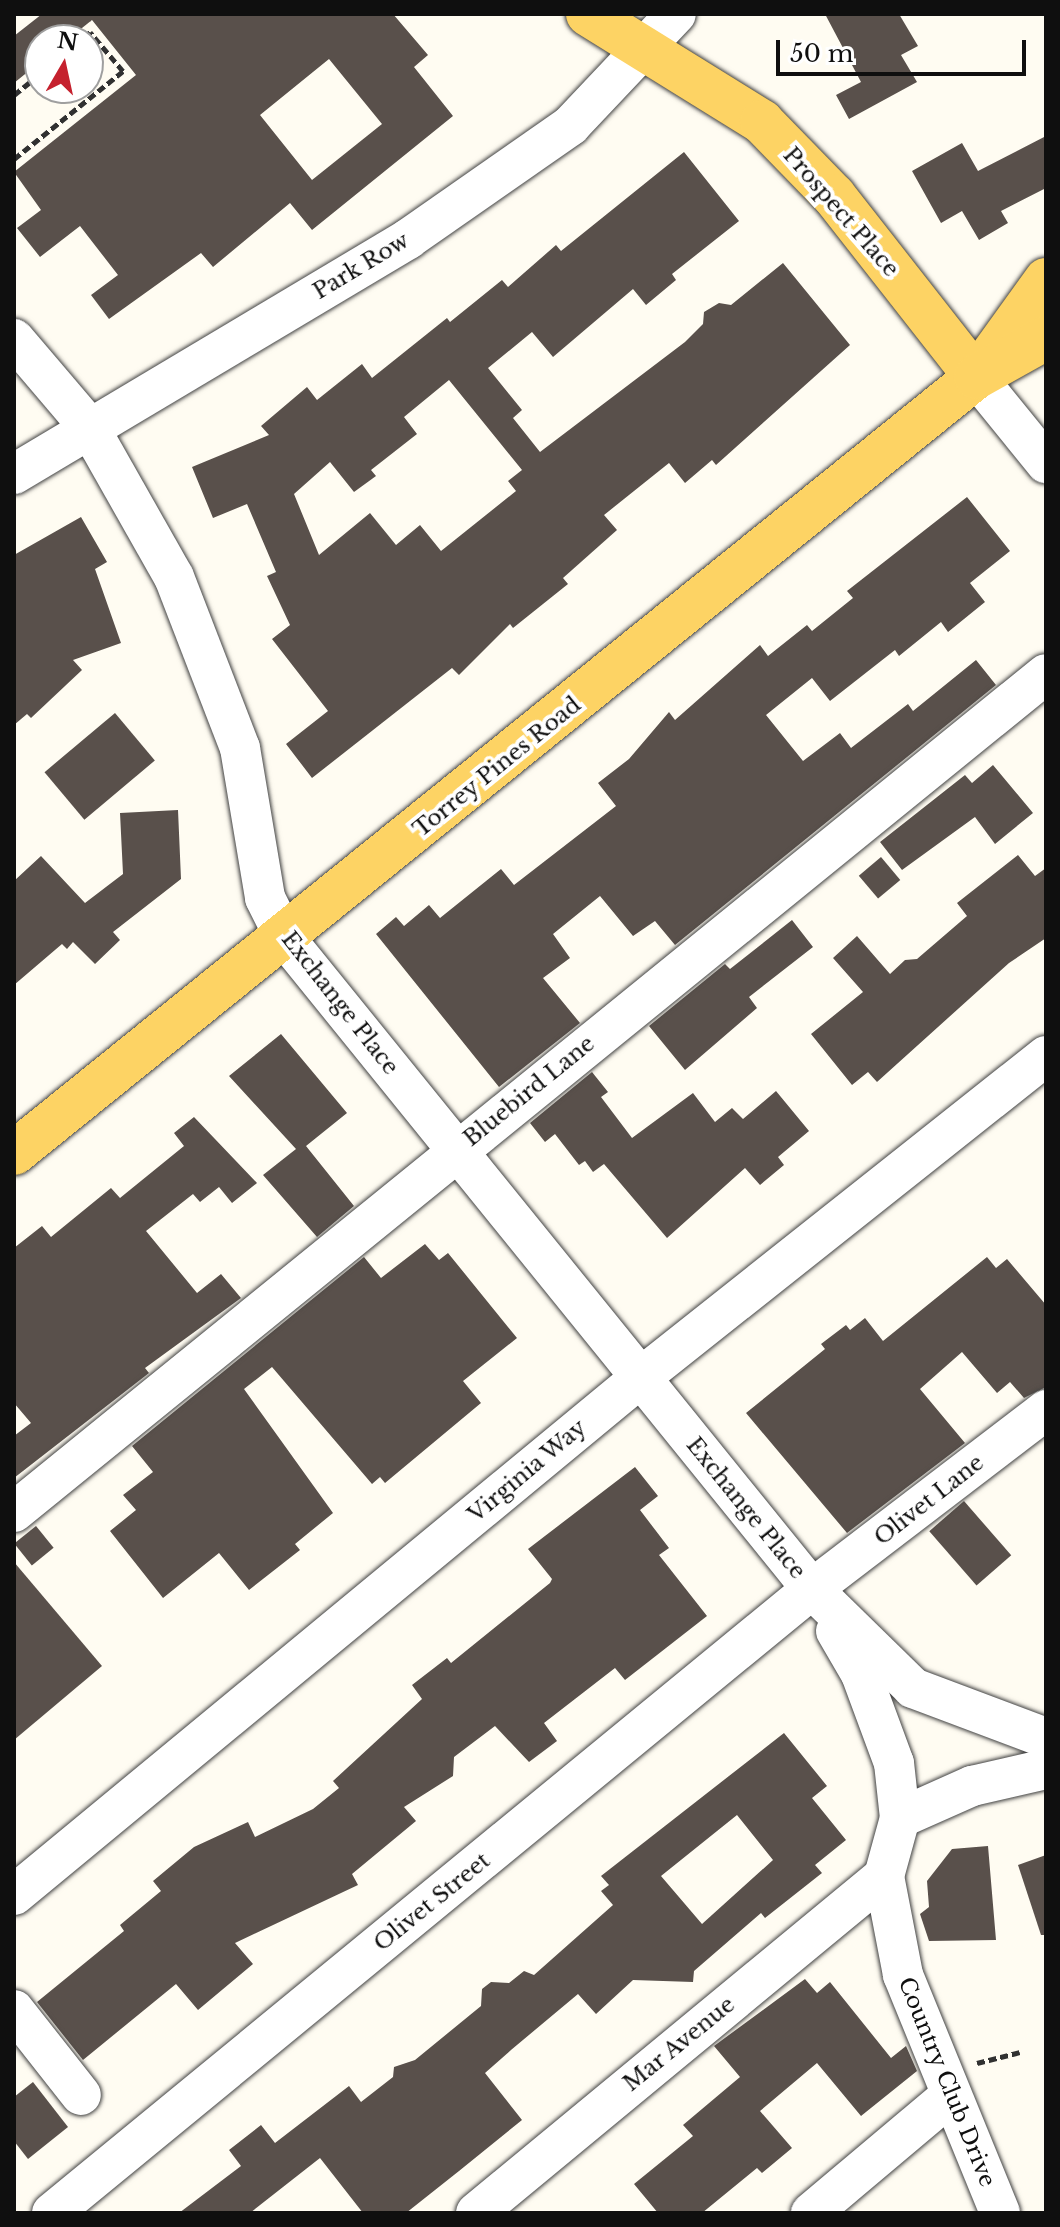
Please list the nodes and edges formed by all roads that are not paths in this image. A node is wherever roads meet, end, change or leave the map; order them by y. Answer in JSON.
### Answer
{"nodes":[{"id":1,"x":588,"y":14,"type":"edge"},
{"id":2,"x":676,"y":14,"type":"edge"},
{"id":3,"x":645,"y":50,"type":"junction"},
{"id":4,"x":1046,"y":280,"type":"edge"},
{"id":5,"x":1046,"y":338,"type":"edge"},
{"id":6,"x":14,"y":339,"type":"edge"},
{"id":7,"x":976,"y":377,"type":"junction"},
{"id":8,"x":89,"y":427,"type":"junction"},
{"id":9,"x":1046,"y":463,"type":"edge"},
{"id":10,"x":14,"y":474,"type":"edge"},
{"id":11,"x":1046,"y":674,"type":"edge"},
{"id":12,"x":285,"y":938,"type":"junction"},
{"id":13,"x":1046,"y":1056,"type":"edge"},
{"id":14,"x":457,"y":1149,"type":"junction"},
{"id":15,"x":14,"y":1153,"type":"edge"},
{"id":16,"x":640,"y":1378,"type":"junction"},
{"id":17,"x":1046,"y":1410,"type":"edge"},
{"id":18,"x":14,"y":1512,"type":"edge"},
{"id":19,"x":812,"y":1589,"type":"junction"},
{"id":20,"x":1046,"y":1738,"type":"edge"},
{"id":21,"x":1046,"y":1769,"type":"edge"},
{"id":22,"x":900,"y":1818,"type":"junction"},
{"id":23,"x":884,"y":1876,"type":"junction"},
{"id":24,"x":14,"y":1895,"type":"edge"},
{"id":25,"x":14,"y":2010,"type":"edge"},
{"id":26,"x":81,"y":2095,"type":"dead end"},
{"id":27,"x":951,"y":2095,"type":"junction"},
{"id":28,"x":52,"y":2213,"type":"edge"},
{"id":29,"x":476,"y":2213,"type":"edge"},
{"id":30,"x":811,"y":2213,"type":"edge"},
{"id":31,"x":1000,"y":2213,"type":"edge"}],
"edges":[{"from":1,"to":3,"type":"main road","name":"Prospect Place"},
{"from":2,"to":3,"type":"street","name":"Park Row"},
{"from":3,"to":7,"type":"main road","name":"Prospect Place"},
{"from":3,"to":8,"type":"street","name":"Park Row"},
{"from":4,"to":7,"type":"main road","name":"Torrey Pines Road"},
{"from":5,"to":7,"type":"main road","name":"Torrey Pines Road"},
{"from":6,"to":8,"type":"street","name":"Exchange Place"},
{"from":7,"to":9,"type":"street","name":"Prospect Place"},
{"from":7,"to":12,"type":"main road","name":"Torrey Pines Road"},
{"from":8,"to":10,"type":"street","name":"Park Row"},
{"from":8,"to":12,"type":"street","name":"Exchange Place"},
{"from":11,"to":14,"type":"street","name":"Bluebird Lane"},
{"from":12,"to":14,"type":"street","name":"Exchange Place"},
{"from":12,"to":15,"type":"main road","name":"Torrey Pines Road"},
{"from":13,"to":16,"type":"street","name":"Virginia Way"},
{"from":14,"to":16,"type":"street","name":"Exchange Place"},
{"from":14,"to":18,"type":"street","name":"Bluebird Lane"},
{"from":16,"to":19,"type":"street","name":"Exchange Place"},
{"from":16,"to":24,"type":"street","name":"Virginia Way"},
{"from":17,"to":19,"type":"street","name":"Olivet Lane"},
{"from":19,"to":20,"type":"street"},
{"from":19,"to":22,"type":"street","name":"Country Club Drive"},
{"from":19,"to":28,"type":"street","name":"Olivet Street"},
{"from":21,"to":22,"type":"street"},
{"from":22,"to":23,"type":"street","name":"Country Club Drive"},
{"from":23,"to":27,"type":"street","name":"Country Club Drive"},
{"from":23,"to":29,"type":"street","name":"Mar Avenue"},
{"from":25,"to":26,"type":"street"},
{"from":27,"to":30,"type":"street"},
{"from":27,"to":31,"type":"street","name":"Country Club Drive"}]}
